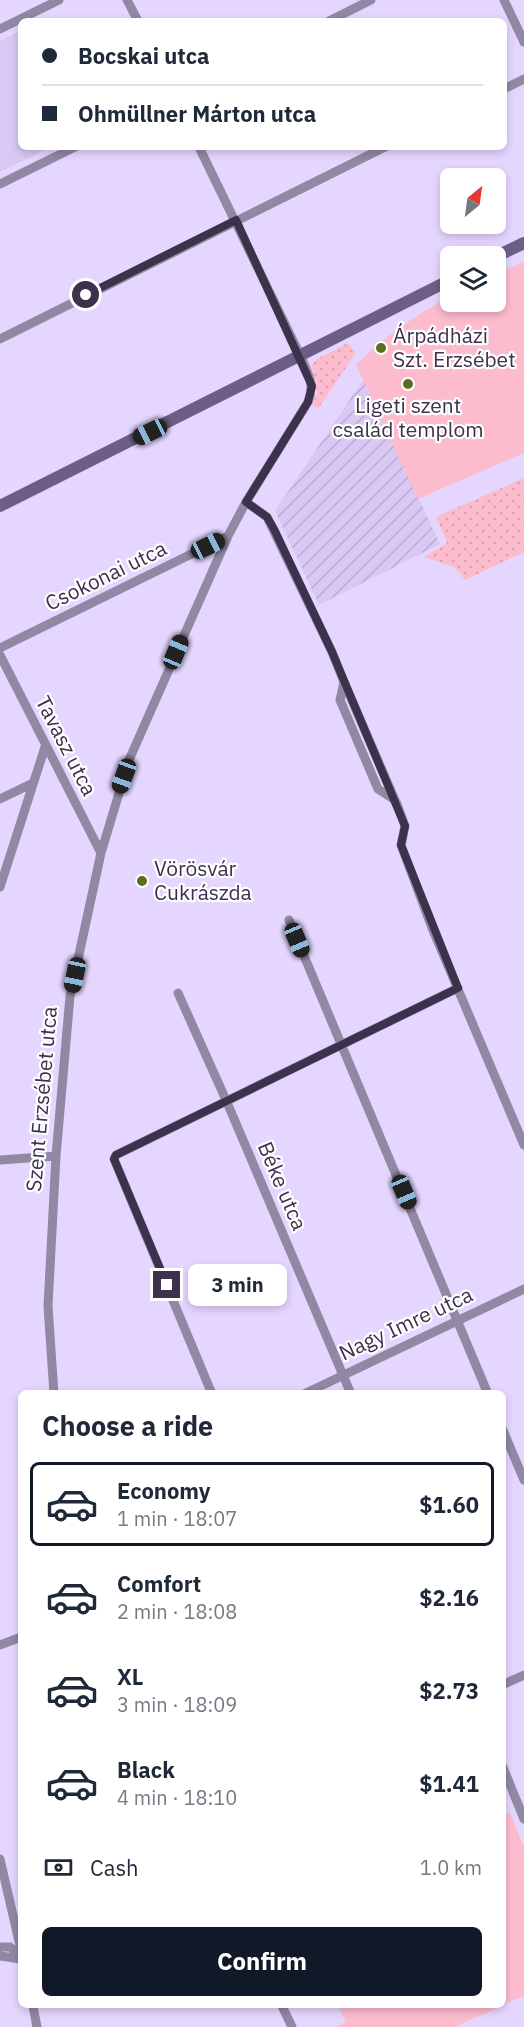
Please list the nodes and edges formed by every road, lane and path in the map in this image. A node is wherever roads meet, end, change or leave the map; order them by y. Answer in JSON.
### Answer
{"nodes":[{"id":1,"x":59,"y":0,"type":"edge"},
{"id":2,"x":127,"y":0,"type":"edge"},
{"id":3,"x":371,"y":0,"type":"edge"},
{"id":4,"x":504,"y":0,"type":"edge"},
{"id":5,"x":22,"y":18,"type":"edge"},
{"id":6,"x":136,"y":18,"type":"edge"},
{"id":7,"x":335,"y":18,"type":"edge"},
{"id":8,"x":18,"y":20,"type":"edge"},
{"id":9,"x":0,"y":29,"type":"edge"},
{"id":10,"x":524,"y":42,"type":"edge"},
{"id":11,"x":524,"y":79,"type":"edge"},
{"id":12,"x":507,"y":88,"type":"edge"},
{"id":13,"x":69,"y":150,"type":"edge"},
{"id":14,"x":201,"y":150,"type":"edge"},
{"id":15,"x":379,"y":150,"type":"edge"},
{"id":16,"x":0,"y":184,"type":"edge"},
{"id":17,"x":236,"y":220,"type":"junction"},
{"id":18,"x":524,"y":243,"type":"edge"},
{"id":19,"x":506,"y":252,"type":"edge"},
{"id":20,"x":440,"y":285,"type":"edge"},
{"id":21,"x":0,"y":339,"type":"edge"},
{"id":22,"x":301,"y":357,"type":"junction"},
{"id":23,"x":246,"y":502,"type":"junction"},
{"id":24,"x":0,"y":506,"type":"edge"},
{"id":25,"x":228,"y":536,"type":"junction"},
{"id":26,"x":0,"y":648,"type":"edge"},
{"id":27,"x":0,"y":655,"type":"edge"},
{"id":28,"x":344,"y":682,"type":"junction"},
{"id":29,"x":45,"y":747,"type":"junction"},
{"id":30,"x":33,"y":783,"type":"junction"},
{"id":31,"x":0,"y":799,"type":"edge"},
{"id":32,"x":395,"y":800,"type":"junction"},
{"id":33,"x":100,"y":853,"type":"junction"},
{"id":34,"x":0,"y":887,"type":"edge"},
{"id":35,"x":289,"y":920,"type":"dead end"},
{"id":36,"x":458,"y":988,"type":"junction"},
{"id":37,"x":178,"y":993,"type":"dead end"},
{"id":38,"x":341,"y":1043,"type":"junction"},
{"id":39,"x":226,"y":1100,"type":"junction"},
{"id":40,"x":524,"y":1145,"type":"edge"},
{"id":41,"x":56,"y":1156,"type":"junction"},
{"id":42,"x":0,"y":1160,"type":"edge"},
{"id":43,"x":524,"y":1288,"type":"edge"},
{"id":44,"x":458,"y":1320,"type":"junction"},
{"id":45,"x":343,"y":1374,"type":"junction"},
{"id":46,"x":54,"y":1390,"type":"edge"},
{"id":47,"x":210,"y":1390,"type":"edge"},
{"id":48,"x":312,"y":1390,"type":"edge"},
{"id":49,"x":349,"y":1390,"type":"edge"},
{"id":50,"x":486,"y":1390,"type":"edge"},
{"id":51,"x":506,"y":1437,"type":"edge"},
{"id":52,"x":524,"y":1480,"type":"edge"},
{"id":53,"x":18,"y":1638,"type":"edge"},
{"id":54,"x":0,"y":1645,"type":"edge"},
{"id":55,"x":524,"y":1675,"type":"edge"},
{"id":56,"x":506,"y":1684,"type":"edge"},
{"id":57,"x":506,"y":1775,"type":"edge"},
{"id":58,"x":524,"y":1819,"type":"edge"},
{"id":59,"x":0,"y":1859,"type":"edge"},
{"id":60,"x":18,"y":1937,"type":"edge"},
{"id":61,"x":0,"y":1947,"type":"edge"},
{"id":62,"x":18,"y":1955,"type":"edge"},
{"id":63,"x":0,"y":1956,"type":"edge"},
{"id":64,"x":18,"y":1958,"type":"edge"},
{"id":65,"x":33,"y":2008,"type":"edge"},
{"id":66,"x":283,"y":2008,"type":"edge"},
{"id":67,"x":37,"y":2027,"type":"edge"},
{"id":68,"x":292,"y":2027,"type":"edge"}],
"edges":[{"from":1,"to":5,"type":"street"},
{"from":2,"to":6,"type":"street"},
{"from":3,"to":7,"type":"street"},
{"from":4,"to":10,"type":"street"},
{"from":8,"to":9,"type":"street"},
{"from":11,"to":12,"type":"street"},
{"from":13,"to":16,"type":"street"},
{"from":14,"to":17,"type":"street"},
{"from":15,"to":17,"type":"street"},
{"from":17,"to":21,"type":"street"},
{"from":17,"to":22,"type":"street"},
{"from":18,"to":19,"type":"street"},
{"from":20,"to":22,"type":"street"},
{"from":22,"to":23,"type":"street","name":"Szent Erzsébet utca"},
{"from":22,"to":24,"type":"street"},
{"from":23,"to":25,"type":"street","name":"Szent Erzsébet utca"},
{"from":23,"to":28,"type":"street"},
{"from":25,"to":26,"type":"street","name":"Csokonai utca"},
{"from":25,"to":33,"type":"street","name":"Szent Erzsébet utca"},
{"from":27,"to":29,"type":"street","name":"Tavasz utca"},
{"from":28,"to":32,"type":"street"},
{"from":28,"to":32,"type":"street"},
{"from":29,"to":30,"type":"street"},
{"from":29,"to":33,"type":"street","name":"Tavasz utca"},
{"from":30,"to":31,"type":"street"},
{"from":30,"to":34,"type":"street"},
{"from":32,"to":36,"type":"street"},
{"from":33,"to":41,"type":"street","name":"Szent Erzsébet utca"},
{"from":35,"to":38,"type":"street"},
{"from":36,"to":38,"type":"street"},
{"from":36,"to":40,"type":"street"},
{"from":37,"to":39,"type":"street","name":"Béke utca"},
{"from":38,"to":39,"type":"street"},
{"from":38,"to":44,"type":"street"},
{"from":39,"to":45,"type":"street","name":"Béke utca"},
{"from":39,"to":47,"type":"street"},
{"from":41,"to":42,"type":"street"},
{"from":41,"to":46,"type":"street","name":"Szent Erzsébet utca"},
{"from":43,"to":44,"type":"street","name":"Nagy Imre utca"},
{"from":44,"to":45,"type":"street","name":"Nagy Imre utca"},
{"from":44,"to":50,"type":"street"},
{"from":45,"to":48,"type":"street","name":"Nagy Imre utca"},
{"from":45,"to":49,"type":"street","name":"Béke utca"},
{"from":51,"to":52,"type":"street"},
{"from":53,"to":54,"type":"street"},
{"from":55,"to":56,"type":"street"},
{"from":57,"to":58,"type":"street"},
{"from":59,"to":60,"type":"street"},
{"from":61,"to":62,"type":"street"},
{"from":63,"to":64,"type":"street"},
{"from":65,"to":67,"type":"street"},
{"from":66,"to":68,"type":"street"}]}
